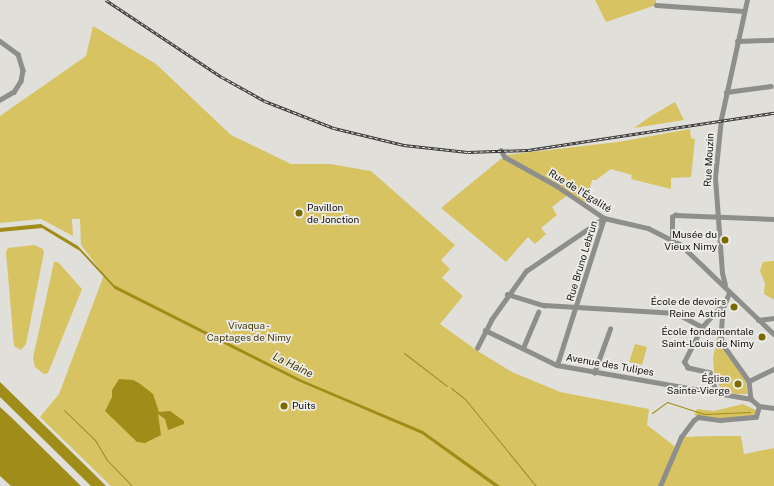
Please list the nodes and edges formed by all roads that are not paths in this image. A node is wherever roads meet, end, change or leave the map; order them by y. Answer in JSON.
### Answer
{"nodes":[{"id":1,"x":746,"y":0,"type":"edge"},
{"id":2,"x":656,"y":5,"type":"dead end"},
{"id":3,"x":744,"y":11,"type":"junction"},
{"id":4,"x":774,"y":40,"type":"edge"},
{"id":5,"x":0,"y":41,"type":"edge"},
{"id":6,"x":737,"y":41,"type":"junction"},
{"id":7,"x":771,"y":86,"type":"dead end"},
{"id":8,"x":726,"y":92,"type":"junction"},
{"id":9,"x":0,"y":100,"type":"edge"},
{"id":10,"x":501,"y":150,"type":"dead end"},
{"id":11,"x":718,"y":217,"type":"junction"},
{"id":12,"x":604,"y":218,"type":"junction"},
{"id":13,"x":774,"y":219,"type":"edge"},
{"id":14,"x":672,"y":239,"type":"junction"},
{"id":15,"x":508,"y":294,"type":"junction"},
{"id":16,"x":729,"y":294,"type":"junction"},
{"id":17,"x":726,"y":300,"type":"junction"},
{"id":18,"x":576,"y":308,"type":"junction"},
{"id":19,"x":538,"y":312,"type":"dead end"},
{"id":20,"x":774,"y":318,"type":"edge"},
{"id":21,"x":758,"y":320,"type":"junction"},
{"id":22,"x":702,"y":327,"type":"junction"},
{"id":23,"x":610,"y":329,"type":"dead end"},
{"id":24,"x":486,"y":330,"type":"junction"},
{"id":25,"x":774,"y":334,"type":"edge"},
{"id":26,"x":477,"y":348,"type":"dead end"},
{"id":27,"x":523,"y":348,"type":"junction"},
{"id":28,"x":557,"y":365,"type":"junction"},
{"id":29,"x":774,"y":369,"type":"edge"},
{"id":30,"x":594,"y":373,"type":"junction"},
{"id":31,"x":749,"y":381,"type":"junction"},
{"id":32,"x":716,"y":393,"type":"junction"},
{"id":33,"x":751,"y":399,"type":"junction"},
{"id":34,"x":774,"y":408,"type":"edge"},
{"id":35,"x":758,"y":411,"type":"junction"},
{"id":36,"x":660,"y":486,"type":"edge"}],
"edges":[{"from":1,"to":3,"type":"street","name":"Rue Mouzin"},
{"from":2,"to":3,"type":"street"},
{"from":3,"to":6,"type":"street","name":"Rue Mouzin"},
{"from":4,"to":6,"type":"street"},
{"from":5,"to":9,"type":"street"},
{"from":6,"to":8,"type":"street","name":"Rue Mouzin"},
{"from":7,"to":8,"type":"street"},
{"from":8,"to":11,"type":"street","name":"Rue Mouzin"},
{"from":10,"to":12,"type":"street","name":"Rue de l'Égalité"},
{"from":11,"to":13,"type":"street"},
{"from":11,"to":14,"type":"street"},
{"from":11,"to":16,"type":"street","name":"Rue Mouzin"},
{"from":12,"to":14,"type":"street","name":"Rue de l'Égalité"},
{"from":12,"to":15,"type":"street"},
{"from":12,"to":18,"type":"street","name":"Rue Bruno Lebrun"},
{"from":14,"to":16,"type":"street","name":"Rue de l'Égalité"},
{"from":15,"to":18,"type":"street"},
{"from":15,"to":24,"type":"street"},
{"from":16,"to":17,"type":"street"},
{"from":16,"to":21,"type":"street","name":"Rue de l'Égalité"},
{"from":17,"to":22,"type":"street"},
{"from":17,"to":31,"type":"street"},
{"from":18,"to":22,"type":"street"},
{"from":18,"to":28,"type":"street","name":"Rue Bruno Lebrun"},
{"from":19,"to":27,"type":"street"},
{"from":20,"to":21,"type":"street"},
{"from":21,"to":25,"type":"street","name":"Rue de l'Égalité"},
{"from":22,"to":32,"type":"street"},
{"from":23,"to":30,"type":"street"},
{"from":24,"to":26,"type":"street"},
{"from":24,"to":27,"type":"street","name":"Avenue des Tulipes"},
{"from":27,"to":28,"type":"street","name":"Avenue des Tulipes"},
{"from":28,"to":30,"type":"street","name":"Avenue des Tulipes"},
{"from":29,"to":31,"type":"street"},
{"from":30,"to":32,"type":"street","name":"Avenue des Tulipes"},
{"from":31,"to":33,"type":"street"},
{"from":32,"to":33,"type":"street","name":"Avenue des Tulipes"},
{"from":33,"to":35,"type":"street"},
{"from":34,"to":35,"type":"street"},
{"from":35,"to":36,"type":"street"}]}
